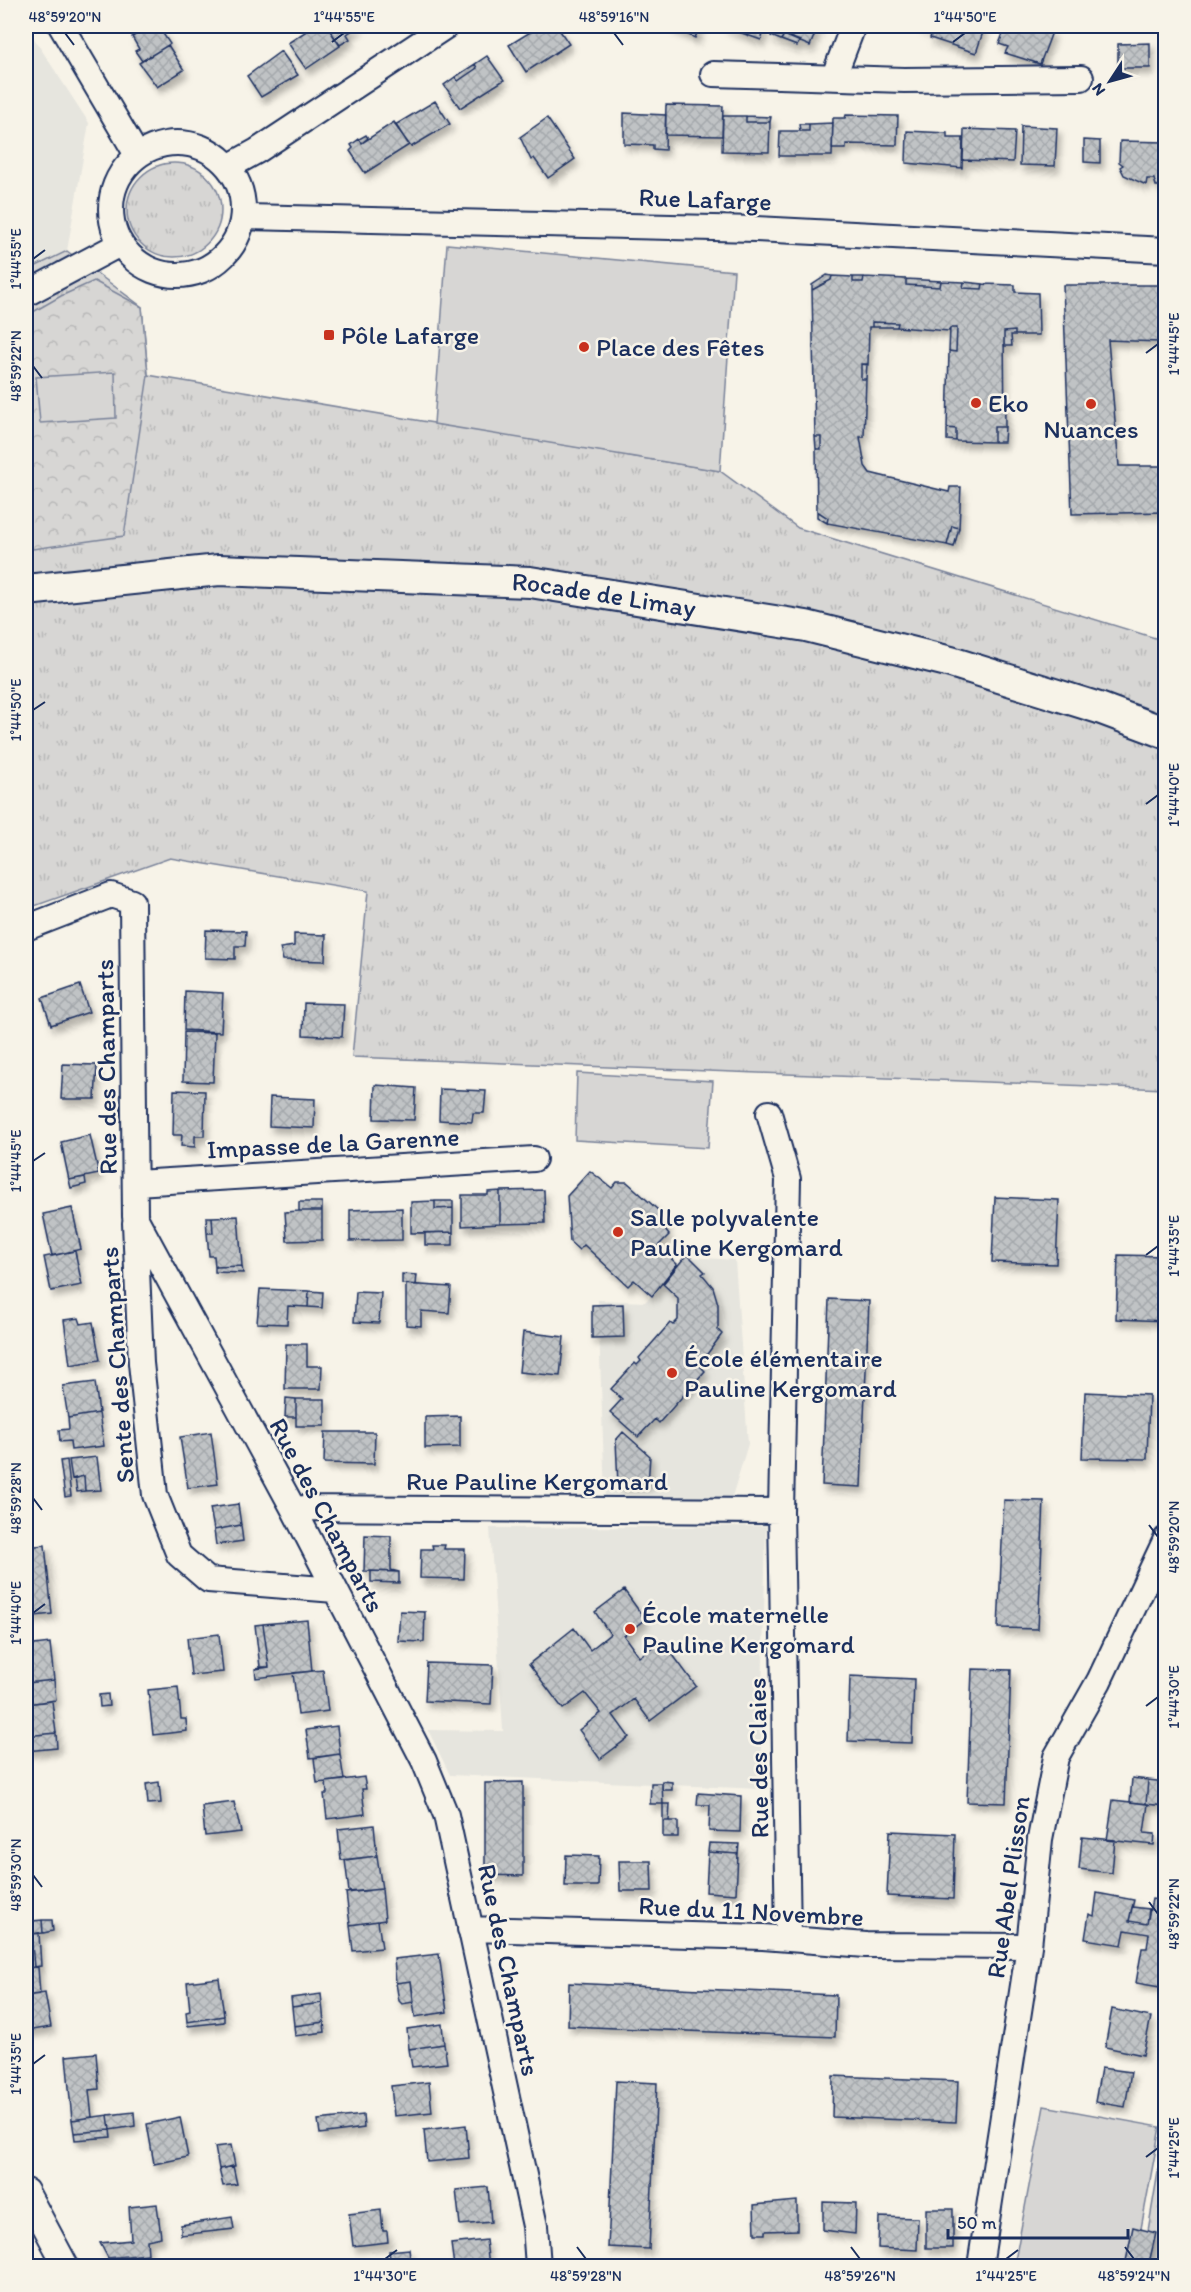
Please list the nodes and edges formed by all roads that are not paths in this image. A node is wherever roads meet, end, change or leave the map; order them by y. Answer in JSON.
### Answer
{"nodes":[{"id":1,"x":61,"y":26,"type":"edge"},
{"id":2,"x":446,"y":26,"type":"edge"},
{"id":3,"x":853,"y":26,"type":"edge"},
{"id":4,"x":713,"y":74,"type":"dead end"},
{"id":5,"x":834,"y":76,"type":"junction"},
{"id":6,"x":1081,"y":78,"type":"dead end"},
{"id":7,"x":137,"y":155,"type":"junction"},
{"id":8,"x":228,"y":167,"type":"junction"},
{"id":9,"x":243,"y":216,"type":"junction"},
{"id":10,"x":120,"y":244,"type":"junction"},
{"id":11,"x":1166,"y":250,"type":"edge"},
{"id":12,"x":26,"y":294,"type":"edge"},
{"id":13,"x":26,"y":590,"type":"edge"},
{"id":14,"x":1166,"y":733,"type":"edge"},
{"id":15,"x":26,"y":928,"type":"edge"},
{"id":16,"x":769,"y":1113,"type":"dead end"},
{"id":17,"x":534,"y":1159,"type":"dead end"},
{"id":18,"x":136,"y":1183,"type":"junction"},
{"id":19,"x":135,"y":1217,"type":"junction"},
{"id":20,"x":293,"y":1508,"type":"junction"},
{"id":21,"x":781,"y":1511,"type":"junction"},
{"id":22,"x":1166,"y":1539,"type":"edge"},
{"id":23,"x":335,"y":1590,"type":"junction"},
{"id":24,"x":470,"y":1929,"type":"junction"},
{"id":25,"x":788,"y":1938,"type":"junction"},
{"id":26,"x":1029,"y":1946,"type":"junction"},
{"id":27,"x":26,"y":2191,"type":"edge"},
{"id":28,"x":66,"y":2266,"type":"edge"},
{"id":29,"x":538,"y":2266,"type":"edge"},
{"id":30,"x":980,"y":2266,"type":"edge"}],
"edges":[{"from":1,"to":7,"type":"street"},
{"from":2,"to":8,"type":"street"},
{"from":3,"to":5,"type":"street"},
{"from":4,"to":5,"type":"street"},
{"from":5,"to":6,"type":"street"},
{"from":7,"to":8,"type":"street"},
{"from":7,"to":10,"type":"street"},
{"from":8,"to":9,"type":"street"},
{"from":9,"to":10,"type":"street"},
{"from":9,"to":11,"type":"street","name":"Rue Lafarge"},
{"from":10,"to":12,"type":"street"},
{"from":13,"to":14,"type":"main road","name":"Rocade de Limay"},
{"from":15,"to":18,"type":"street","name":"Rue des Champarts"},
{"from":16,"to":21,"type":"street","name":"Rue des Claies"},
{"from":17,"to":18,"type":"street","name":"Impasse de la Garenne"},
{"from":18,"to":19,"type":"street","name":"Rue des Champarts"},
{"from":19,"to":20,"type":"street","name":"Rue des Champarts"},
{"from":19,"to":23,"type":"street","name":"Sente des Champarts"},
{"from":20,"to":21,"type":"street","name":"Rue Pauline Kergomard"},
{"from":20,"to":23,"type":"street","name":"Rue des Champarts"},
{"from":21,"to":25,"type":"street","name":"Rue des Claies"},
{"from":22,"to":26,"type":"street","name":"Rue Abel Plisson"},
{"from":23,"to":24,"type":"street","name":"Rue des Champarts"},
{"from":24,"to":25,"type":"street","name":"Rue du 11 Novembre"},
{"from":24,"to":29,"type":"street","name":"Rue des Champarts"},
{"from":25,"to":26,"type":"street","name":"Rue du 11 Novembre"},
{"from":26,"to":30,"type":"street","name":"Rue Abel Plisson"},
{"from":27,"to":28,"type":"street"}]}
